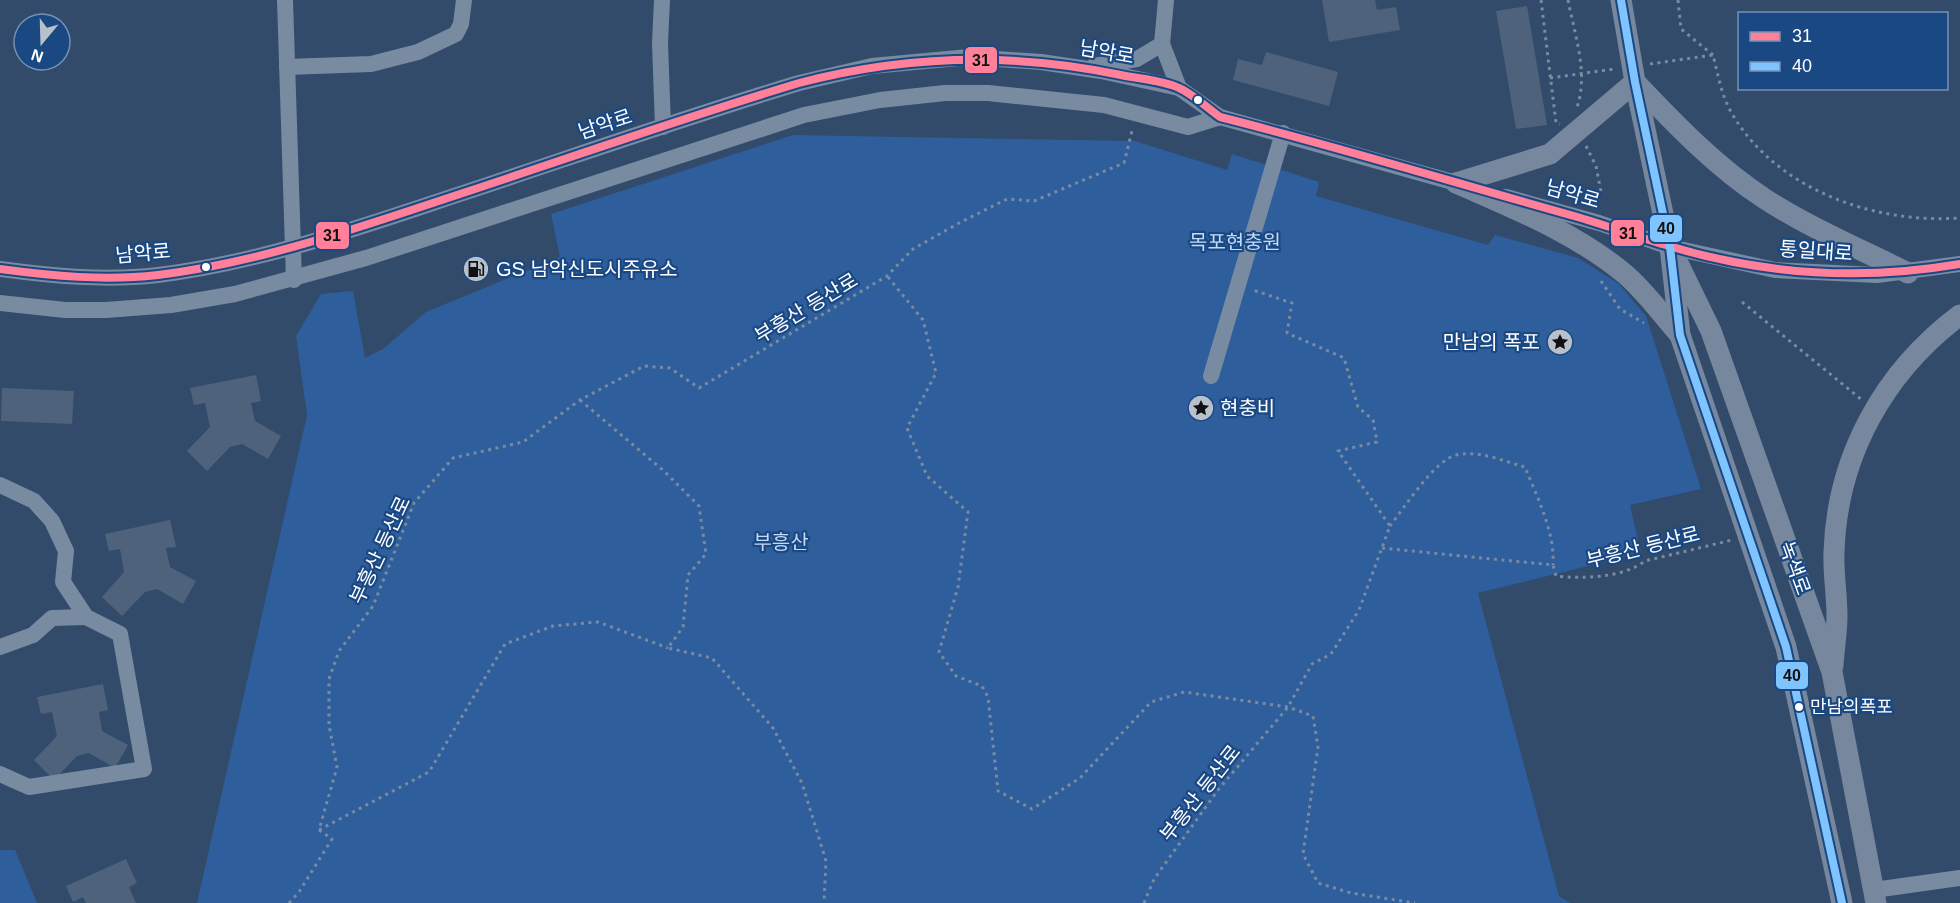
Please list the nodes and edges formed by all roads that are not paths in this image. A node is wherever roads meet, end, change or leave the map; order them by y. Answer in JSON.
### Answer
{"nodes":[{"id":1,"x":285,"y":0,"type":"edge"},
{"id":2,"x":464,"y":0,"type":"edge"},
{"id":3,"x":662,"y":0,"type":"edge"},
{"id":4,"x":1166,"y":0,"type":"edge"},
{"id":5,"x":1622,"y":0,"type":"edge"},
{"id":6,"x":1162,"y":44,"type":"junction"},
{"id":7,"x":287,"y":67,"type":"junction"},
{"id":8,"x":1079,"y":68,"type":"junction"},
{"id":9,"x":1633,"y":72,"type":"junction"},
{"id":10,"x":1179,"y":88,"type":"junction"},
{"id":11,"x":1220,"y":117,"type":"junction"},
{"id":12,"x":663,"y":127,"type":"junction"},
{"id":13,"x":1283,"y":133,"type":"junction"},
{"id":14,"x":1456,"y":183,"type":"junction"},
{"id":15,"x":293,"y":247,"type":"junction"},
{"id":16,"x":1670,"y":247,"type":"junction"},
{"id":17,"x":1960,"y":264,"type":"edge"},
{"id":18,"x":0,"y":269,"type":"edge"},
{"id":19,"x":1908,"y":273,"type":"junction"},
{"id":20,"x":294,"y":280,"type":"junction"},
{"id":21,"x":0,"y":303,"type":"edge"},
{"id":22,"x":1960,"y":315,"type":"edge"},
{"id":23,"x":1680,"y":334,"type":"junction"},
{"id":24,"x":1211,"y":376,"type":"dead end"},
{"id":25,"x":0,"y":485,"type":"edge"},
{"id":26,"x":63,"y":582,"type":"junction"},
{"id":27,"x":86,"y":617,"type":"junction"},
{"id":28,"x":51,"y":618,"type":"junction"},
{"id":29,"x":0,"y":647,"type":"edge"},
{"id":30,"x":1832,"y":672,"type":"junction"},
{"id":31,"x":0,"y":774,"type":"edge"},
{"id":32,"x":1960,"y":878,"type":"edge"},
{"id":33,"x":1875,"y":896,"type":"edge"},
{"id":34,"x":1842,"y":903,"type":"edge"}],
"edges":[{"from":1,"to":7,"type":"street"},
{"from":2,"to":7,"type":"street"},
{"from":3,"to":12,"type":"street"},
{"from":4,"to":6,"type":"street"},
{"from":5,"to":9,"type":"main road","name":"녹색로"},
{"from":6,"to":8,"type":"street"},
{"from":6,"to":10,"type":"street"},
{"from":7,"to":15,"type":"street"},
{"from":8,"to":10,"type":"street","name":"남악로"},
{"from":8,"to":12,"type":"street","name":"남악로"},
{"from":9,"to":14,"type":"main road"},
{"from":9,"to":16,"type":"main road","name":"녹색로"},
{"from":9,"to":19,"type":"main road"},
{"from":10,"to":11,"type":"street","name":"남악로"},
{"from":11,"to":13,"type":"street","name":"남악로"},
{"from":11,"to":20,"type":"street"},
{"from":12,"to":15,"type":"street","name":"남악로"},
{"from":13,"to":14,"type":"street","name":"남악로"},
{"from":13,"to":24,"type":"street"},
{"from":14,"to":16,"type":"street","name":"남악로"},
{"from":14,"to":23,"type":"main road"},
{"from":15,"to":18,"type":"street","name":"남악로"},
{"from":15,"to":20,"type":"street"},
{"from":16,"to":19,"type":"street","name":"통일대로"},
{"from":16,"to":23,"type":"main road","name":"녹색로"},
{"from":16,"to":30,"type":"main road","name":"녹색로"},
{"from":17,"to":19,"type":"street","name":"통일대로"},
{"from":20,"to":21,"type":"street"},
{"from":22,"to":30,"type":"main road"},
{"from":23,"to":34,"type":"main road","name":"녹색로"},
{"from":25,"to":26,"type":"street"},
{"from":26,"to":27,"type":"street"},
{"from":26,"to":28,"type":"street"},
{"from":27,"to":28,"type":"street"},
{"from":27,"to":31,"type":"street"},
{"from":28,"to":29,"type":"street"},
{"from":30,"to":33,"type":"main road","name":"녹색로"},
{"from":32,"to":33,"type":"street"}]}
